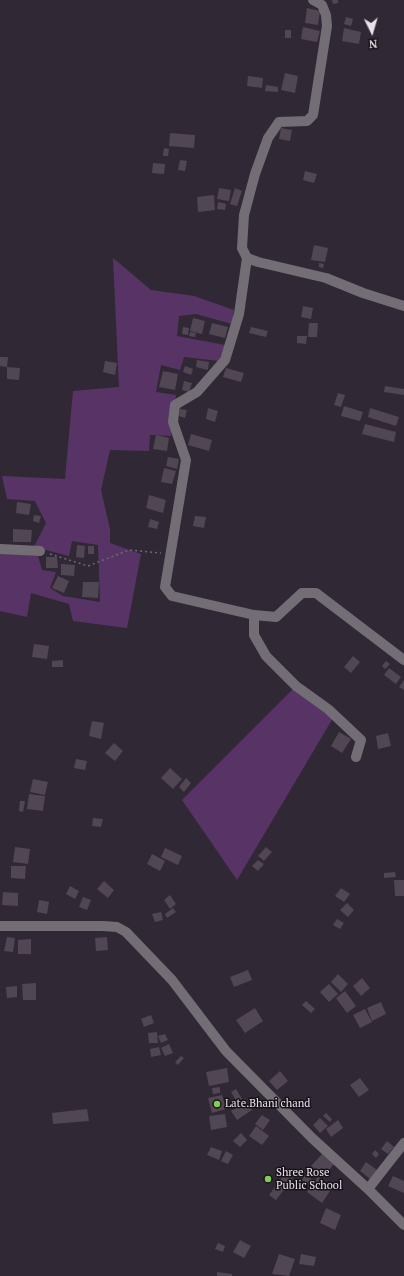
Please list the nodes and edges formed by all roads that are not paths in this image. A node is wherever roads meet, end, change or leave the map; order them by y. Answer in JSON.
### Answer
{"nodes":[{"id":1,"x":314,"y":0,"type":"edge"},
{"id":2,"x":248,"y":258,"type":"junction"},
{"id":3,"x":404,"y":306,"type":"edge"},
{"id":4,"x":0,"y":549,"type":"edge"},
{"id":5,"x":40,"y":551,"type":"road end"},
{"id":6,"x":254,"y":615,"type":"junction"},
{"id":7,"x":404,"y":660,"type":"edge"},
{"id":8,"x":356,"y":757,"type":"dead end"},
{"id":9,"x":0,"y":926,"type":"edge"},
{"id":10,"x":404,"y":1143,"type":"edge"},
{"id":11,"x":368,"y":1189,"type":"junction"},
{"id":12,"x":404,"y":1225,"type":"edge"}],
"edges":[{"from":1,"to":2,"type":"street"},
{"from":2,"to":3,"type":"street"},
{"from":2,"to":6,"type":"street"},
{"from":4,"to":5,"type":"street"},
{"from":6,"to":7,"type":"street"},
{"from":6,"to":8,"type":"street"},
{"from":9,"to":11,"type":"street"},
{"from":10,"to":11,"type":"street"},
{"from":11,"to":12,"type":"street"}]}
